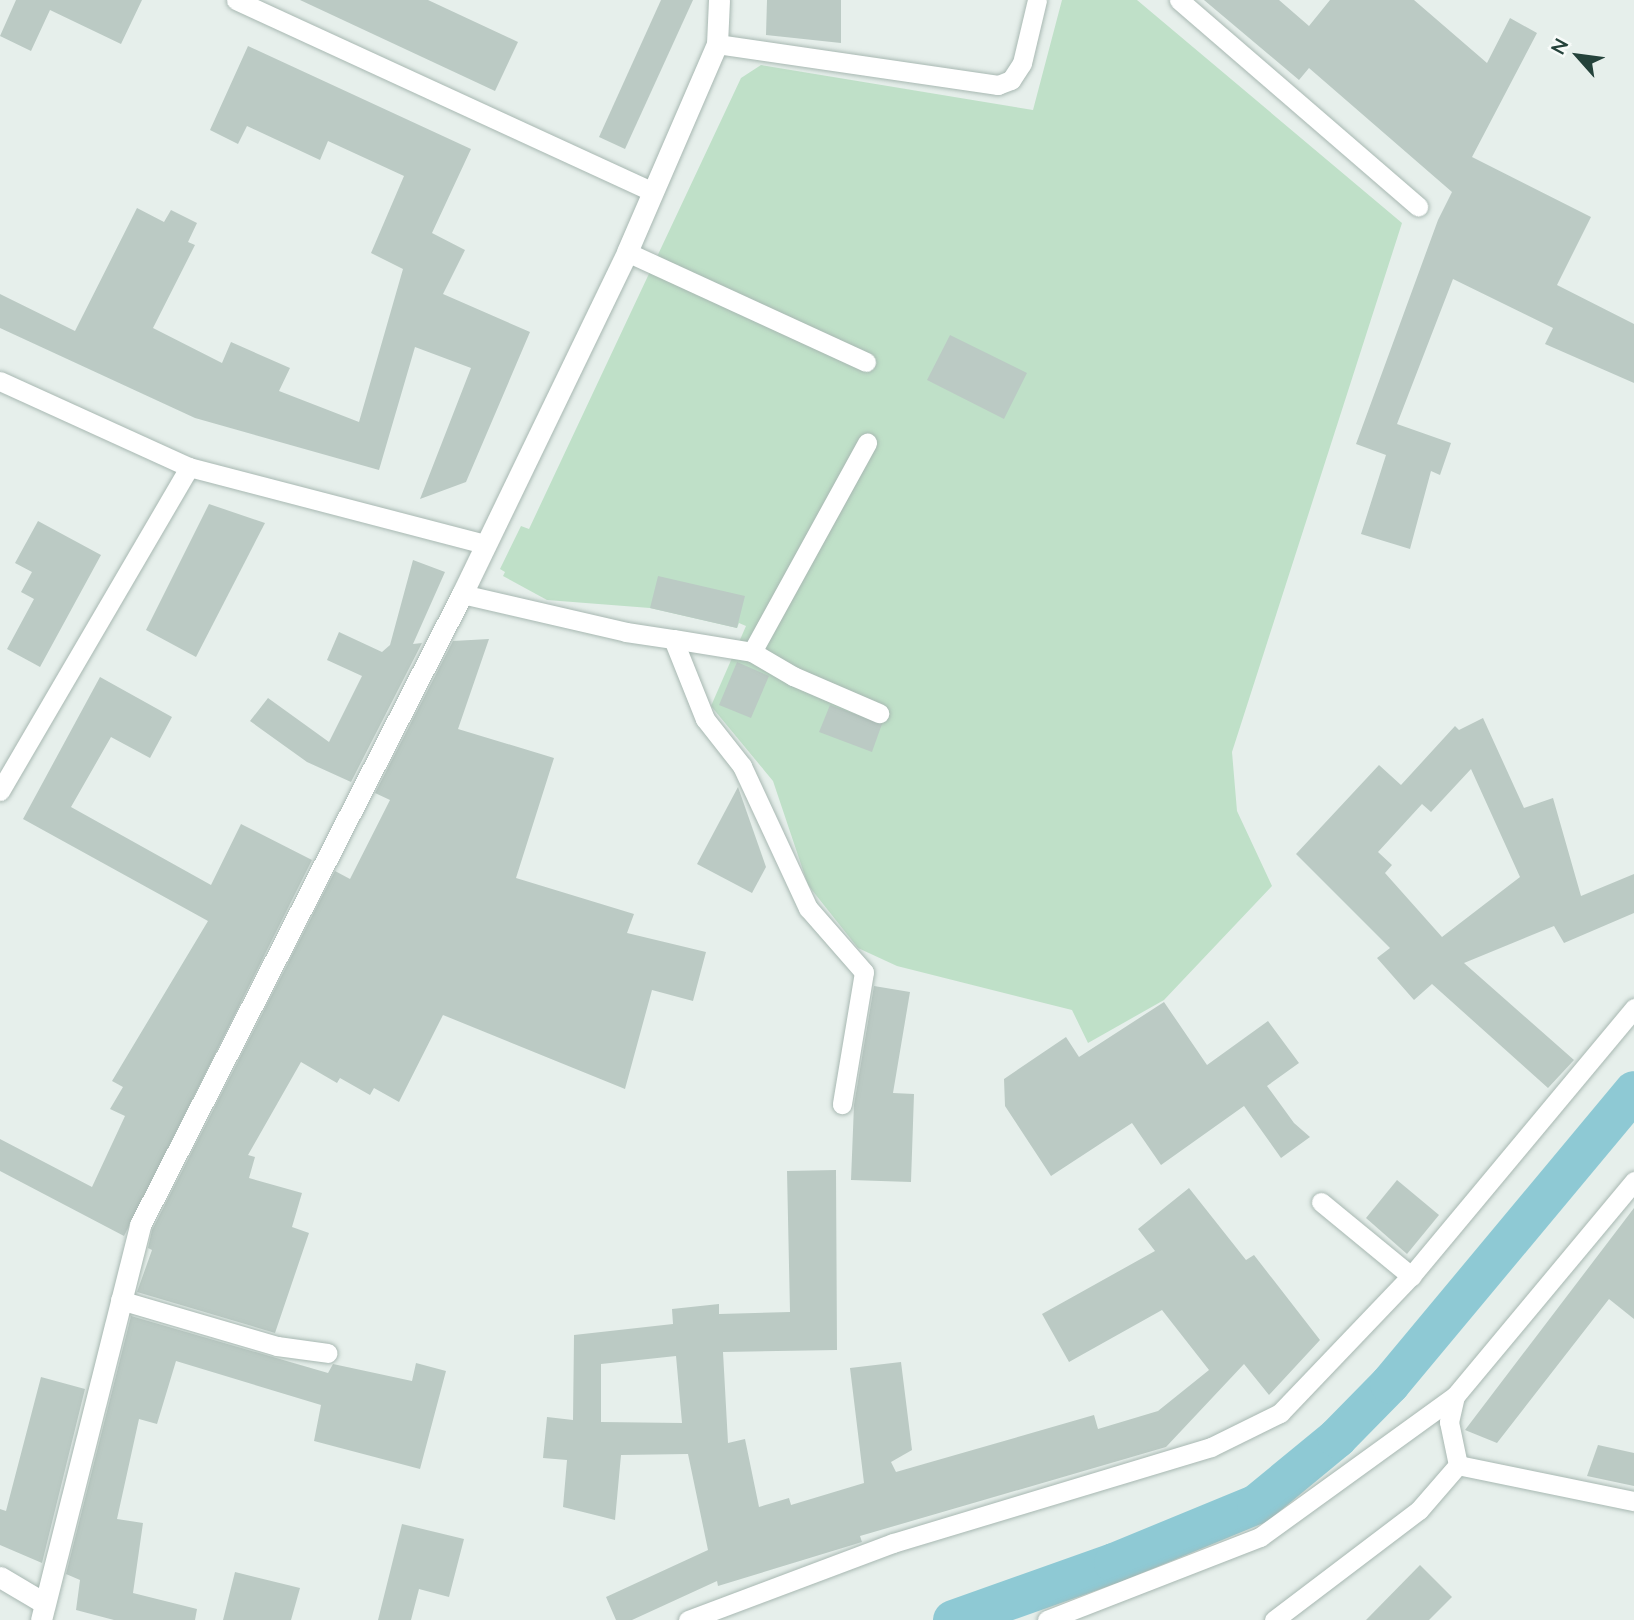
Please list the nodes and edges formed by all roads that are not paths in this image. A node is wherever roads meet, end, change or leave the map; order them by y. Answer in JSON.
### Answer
{"nodes":[{"id":1,"x":236,"y":0,"type":"edge"},
{"id":2,"x":719,"y":0,"type":"edge"},
{"id":3,"x":1037,"y":0,"type":"edge"},
{"id":4,"x":1179,"y":0,"type":"edge"},
{"id":5,"x":717,"y":44,"type":"junction"},
{"id":6,"x":653,"y":192,"type":"junction"},
{"id":7,"x":1419,"y":206,"type":"dead end"},
{"id":8,"x":627,"y":252,"type":"junction"},
{"id":9,"x":866,"y":362,"type":"dead end"},
{"id":10,"x":0,"y":381,"type":"edge"},
{"id":11,"x":867,"y":443,"type":"dead end"},
{"id":12,"x":189,"y":467,"type":"junction"},
{"id":13,"x":485,"y":544,"type":"junction"},
{"id":14,"x":462,"y":594,"type":"junction"},
{"id":15,"x":673,"y":639,"type":"junction"},
{"id":16,"x":752,"y":652,"type":"junction"},
{"id":17,"x":879,"y":713,"type":"dead end"},
{"id":18,"x":0,"y":791,"type":"edge"},
{"id":19,"x":1634,"y":1008,"type":"edge"},
{"id":20,"x":842,"y":1104,"type":"dead end"},
{"id":21,"x":1634,"y":1181,"type":"edge"},
{"id":22,"x":1321,"y":1202,"type":"dead end"},
{"id":23,"x":1411,"y":1276,"type":"junction"},
{"id":24,"x":120,"y":1300,"type":"junction"},
{"id":25,"x":328,"y":1353,"type":"dead end"},
{"id":26,"x":1455,"y":1396,"type":"junction"},
{"id":27,"x":1458,"y":1465,"type":"junction"},
{"id":28,"x":1634,"y":1501,"type":"edge"},
{"id":29,"x":0,"y":1577,"type":"edge"},
{"id":30,"x":42,"y":1611,"type":"edge"},
{"id":31,"x":688,"y":1620,"type":"edge"},
{"id":32,"x":1046,"y":1620,"type":"edge"},
{"id":33,"x":1274,"y":1620,"type":"edge"}],
"edges":[{"from":1,"to":6,"type":"lane"},
{"from":2,"to":5,"type":"street"},
{"from":3,"to":5,"type":"lane"},
{"from":4,"to":7,"type":"lane"},
{"from":5,"to":6,"type":"street"},
{"from":6,"to":8,"type":"street"},
{"from":8,"to":9,"type":"lane"},
{"from":8,"to":13,"type":"street"},
{"from":10,"to":12,"type":"lane"},
{"from":11,"to":16,"type":"lane"},
{"from":12,"to":13,"type":"lane"},
{"from":12,"to":18,"type":"lane"},
{"from":13,"to":14,"type":"street"},
{"from":14,"to":15,"type":"lane"},
{"from":14,"to":24,"type":"street"},
{"from":15,"to":16,"type":"lane"},
{"from":15,"to":20,"type":"lane"},
{"from":16,"to":17,"type":"lane"},
{"from":19,"to":23,"type":"lane"},
{"from":21,"to":26,"type":"lane"},
{"from":22,"to":23,"type":"lane"},
{"from":23,"to":31,"type":"lane"},
{"from":24,"to":25,"type":"lane"},
{"from":24,"to":30,"type":"street"},
{"from":26,"to":27,"type":"lane"},
{"from":26,"to":32,"type":"lane"},
{"from":27,"to":28,"type":"lane"},
{"from":27,"to":33,"type":"lane"},
{"from":29,"to":30,"type":"street"}]}
